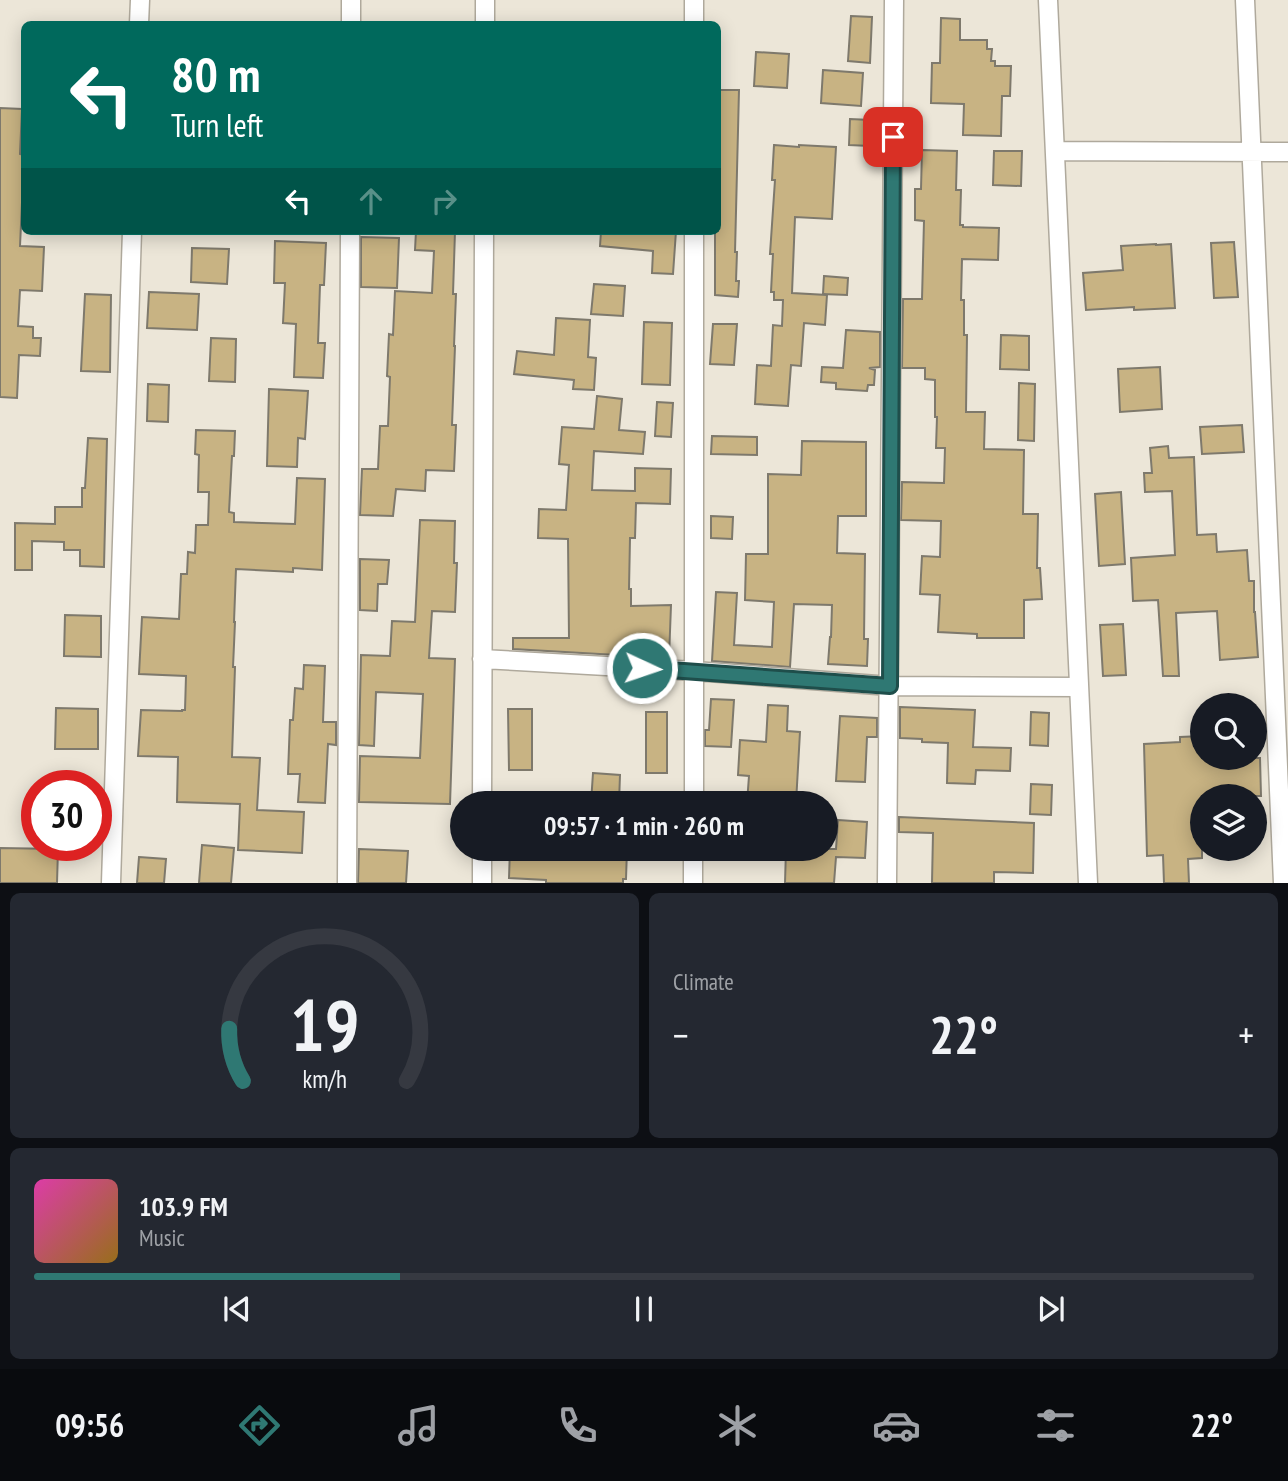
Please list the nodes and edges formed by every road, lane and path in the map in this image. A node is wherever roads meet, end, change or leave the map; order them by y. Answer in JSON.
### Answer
{"nodes":[{"id":1,"x":140,"y":0,"type":"edge"},
{"id":2,"x":351,"y":0,"type":"edge"},
{"id":3,"x":485,"y":0,"type":"edge"},
{"id":4,"x":694,"y":0,"type":"edge"},
{"id":5,"x":894,"y":0,"type":"edge"},
{"id":6,"x":1048,"y":0,"type":"edge"},
{"id":7,"x":1245,"y":0,"type":"edge"},
{"id":8,"x":139,"y":21,"type":"edge"},
{"id":9,"x":351,"y":21,"type":"edge"},
{"id":10,"x":485,"y":21,"type":"edge"},
{"id":11,"x":694,"y":21,"type":"edge"},
{"id":12,"x":1055,"y":151,"type":"junction"},
{"id":13,"x":1252,"y":152,"type":"junction"},
{"id":14,"x":1288,"y":152,"type":"edge"},
{"id":15,"x":132,"y":235,"type":"edge"},
{"id":16,"x":350,"y":235,"type":"edge"},
{"id":17,"x":484,"y":235,"type":"edge"},
{"id":18,"x":694,"y":235,"type":"edge"},
{"id":19,"x":482,"y":659,"type":"junction"},
{"id":20,"x":695,"y":671,"type":"junction"},
{"id":21,"x":890,"y":686,"type":"junction"},
{"id":22,"x":1079,"y":687,"type":"junction"},
{"id":23,"x":482,"y":791,"type":"edge"},
{"id":24,"x":694,"y":791,"type":"edge"},
{"id":25,"x":482,"y":861,"type":"edge"},
{"id":26,"x":693,"y":861,"type":"edge"},
{"id":27,"x":111,"y":883,"type":"edge"},
{"id":28,"x":347,"y":883,"type":"edge"},
{"id":29,"x":482,"y":883,"type":"edge"},
{"id":30,"x":693,"y":883,"type":"edge"},
{"id":31,"x":887,"y":883,"type":"edge"},
{"id":32,"x":1088,"y":883,"type":"edge"},
{"id":33,"x":1283,"y":883,"type":"edge"}],
"edges":[{"from":1,"to":8,"type":"street"},
{"from":2,"to":9,"type":"street"},
{"from":3,"to":10,"type":"street"},
{"from":4,"to":11,"type":"street"},
{"from":5,"to":21,"type":"street"},
{"from":6,"to":12,"type":"street"},
{"from":7,"to":13,"type":"street"},
{"from":12,"to":13,"type":"street"},
{"from":12,"to":22,"type":"street"},
{"from":13,"to":14,"type":"street"},
{"from":13,"to":33,"type":"street"},
{"from":15,"to":27,"type":"street"},
{"from":16,"to":28,"type":"street"},
{"from":17,"to":19,"type":"street"},
{"from":18,"to":20,"type":"street"},
{"from":19,"to":20,"type":"street"},
{"from":19,"to":23,"type":"street"},
{"from":20,"to":21,"type":"street"},
{"from":20,"to":24,"type":"street"},
{"from":21,"to":22,"type":"street"},
{"from":21,"to":31,"type":"street"},
{"from":22,"to":32,"type":"street"},
{"from":25,"to":29,"type":"street"},
{"from":26,"to":30,"type":"street"}]}
